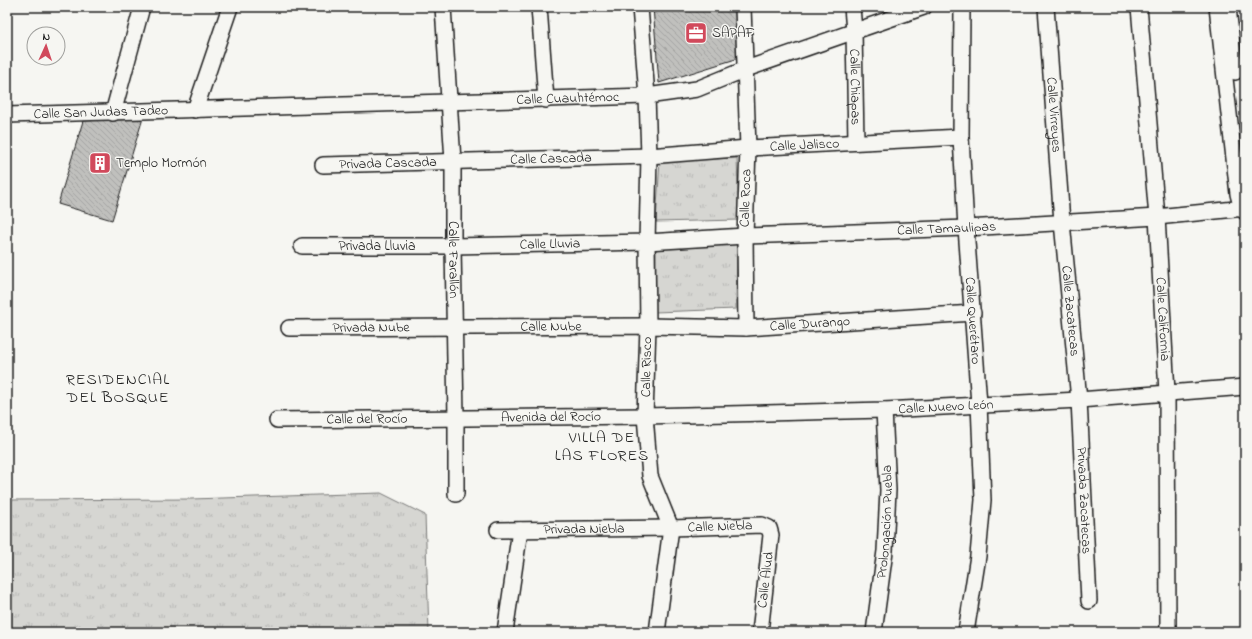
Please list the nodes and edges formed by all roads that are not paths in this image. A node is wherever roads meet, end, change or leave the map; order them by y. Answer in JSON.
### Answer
{"nodes":[{"id":1,"x":142,"y":7,"type":"edge"},
{"id":2,"x":230,"y":7,"type":"edge"},
{"id":3,"x":443,"y":7,"type":"edge"},
{"id":4,"x":539,"y":7,"type":"edge"},
{"id":5,"x":640,"y":7,"type":"edge"},
{"id":6,"x":743,"y":7,"type":"edge"},
{"id":7,"x":852,"y":7,"type":"edge"},
{"id":8,"x":924,"y":7,"type":"edge"},
{"id":9,"x":962,"y":7,"type":"edge"},
{"id":10,"x":1046,"y":7,"type":"edge"},
{"id":11,"x":1139,"y":7,"type":"edge"},
{"id":12,"x":1217,"y":7,"type":"edge"},
{"id":13,"x":1228,"y":7,"type":"edge"},
{"id":14,"x":854,"y":31,"type":"junction"},
{"id":15,"x":746,"y":69,"type":"junction"},
{"id":16,"x":647,"y":96,"type":"junction"},
{"id":17,"x":546,"y":100,"type":"junction"},
{"id":18,"x":450,"y":101,"type":"junction"},
{"id":19,"x":196,"y":110,"type":"junction"},
{"id":20,"x":113,"y":113,"type":"junction"},
{"id":21,"x":7,"y":115,"type":"edge"},
{"id":22,"x":961,"y":137,"type":"junction"},
{"id":23,"x":856,"y":142,"type":"junction"},
{"id":24,"x":748,"y":148,"type":"junction"},
{"id":25,"x":649,"y":156,"type":"junction"},
{"id":26,"x":453,"y":161,"type":"junction"},
{"id":27,"x":323,"y":165,"type":"dead end"},
{"id":28,"x":1245,"y":174,"type":"edge"},
{"id":29,"x":1244,"y":210,"type":"edge"},
{"id":30,"x":1157,"y":217,"type":"junction"},
{"id":31,"x":1062,"y":222,"type":"junction"},
{"id":32,"x":966,"y":228,"type":"junction"},
{"id":33,"x":745,"y":236,"type":"junction"},
{"id":34,"x":647,"y":242,"type":"junction"},
{"id":35,"x":302,"y":246,"type":"dead end"},
{"id":36,"x":453,"y":246,"type":"junction"},
{"id":37,"x":973,"y":313,"type":"junction"},
{"id":38,"x":648,"y":326,"type":"junction"},
{"id":39,"x":454,"y":327,"type":"junction"},
{"id":40,"x":289,"y":328,"type":"dead end"},
{"id":41,"x":746,"y":328,"type":"junction"},
{"id":42,"x":1245,"y":387,"type":"edge"},
{"id":43,"x":1167,"y":392,"type":"junction"},
{"id":44,"x":1079,"y":400,"type":"junction"},
{"id":45,"x":979,"y":404,"type":"junction"},
{"id":46,"x":884,"y":410,"type":"junction"},
{"id":47,"x":645,"y":416,"type":"junction"},
{"id":48,"x":456,"y":417,"type":"junction"},
{"id":49,"x":277,"y":420,"type":"dead end"},
{"id":50,"x":456,"y":494,"type":"dead end"},
{"id":51,"x":671,"y":528,"type":"junction"},
{"id":52,"x":769,"y":528,"type":"joint"},
{"id":53,"x":498,"y":530,"type":"dead end"},
{"id":54,"x":520,"y":530,"type":"junction"},
{"id":55,"x":1089,"y":601,"type":"dead end"},
{"id":56,"x":505,"y":632,"type":"edge"},
{"id":57,"x":657,"y":632,"type":"edge"},
{"id":58,"x":760,"y":632,"type":"edge"},
{"id":59,"x":874,"y":632,"type":"edge"},
{"id":60,"x":966,"y":632,"type":"edge"},
{"id":61,"x":1168,"y":632,"type":"edge"}],
"edges":[{"from":1,"to":20,"type":"street"},
{"from":2,"to":19,"type":"street"},
{"from":3,"to":18,"type":"street","name":"Calle Farallón"},
{"from":4,"to":17,"type":"street"},
{"from":5,"to":16,"type":"street","name":"Calle Risco"},
{"from":6,"to":15,"type":"street","name":"Calle Roca"},
{"from":7,"to":14,"type":"street","name":"Calle Chiapas"},
{"from":8,"to":14,"type":"street","name":"Calle Cuauhtémoc"},
{"from":9,"to":22,"type":"street","name":"Calle Querétaro"},
{"from":10,"to":31,"type":"street","name":"Calle Virreyes"},
{"from":11,"to":30,"type":"street","name":"Calle California"},
{"from":12,"to":29,"type":"street"},
{"from":13,"to":28,"type":"street"},
{"from":14,"to":15,"type":"street","name":"Calle Cuauhtémoc"},
{"from":14,"to":23,"type":"street","name":"Calle Chiapas"},
{"from":15,"to":16,"type":"street","name":"Calle Cuauhtémoc"},
{"from":15,"to":24,"type":"street","name":"Calle Roca"},
{"from":16,"to":17,"type":"street","name":"Calle Cuauhtémoc"},
{"from":16,"to":25,"type":"street","name":"Calle Risco"},
{"from":17,"to":18,"type":"street","name":"Calle Cuauhtémoc"},
{"from":18,"to":19,"type":"street","name":"Calle Cuauhtémoc"},
{"from":18,"to":26,"type":"street","name":"Calle Farallón"},
{"from":19,"to":20,"type":"street","name":"Calle San Judas Tadeo"},
{"from":20,"to":21,"type":"street","name":"Calle San Judas Tadeo"},
{"from":22,"to":23,"type":"street","name":"Calle Jalisco"},
{"from":22,"to":32,"type":"street","name":"Calle Querétaro"},
{"from":23,"to":24,"type":"street","name":"Calle Jalisco"},
{"from":24,"to":25,"type":"street","name":"Calle Jalisco"},
{"from":24,"to":33,"type":"street","name":"Calle Roca"},
{"from":25,"to":26,"type":"street","name":"Calle Cascada"},
{"from":25,"to":34,"type":"street","name":"Calle Risco"},
{"from":26,"to":27,"type":"street","name":"Privada Cascada"},
{"from":26,"to":36,"type":"street","name":"Calle Farallón"},
{"from":29,"to":30,"type":"street","name":"Calle Tamaulipas"},
{"from":30,"to":31,"type":"street","name":"Calle Tamaulipas"},
{"from":30,"to":43,"type":"street","name":"Calle California"},
{"from":31,"to":32,"type":"street","name":"Calle Tamaulipas"},
{"from":31,"to":44,"type":"street","name":"Calle Zacatecas"},
{"from":32,"to":33,"type":"street","name":"Calle Tamaulipas"},
{"from":32,"to":37,"type":"street","name":"Calle Querétaro"},
{"from":33,"to":34,"type":"street","name":"Calle Tamaulipas"},
{"from":33,"to":41,"type":"street","name":"Calle Roca"},
{"from":34,"to":36,"type":"street","name":"Calle Lluvia"},
{"from":34,"to":38,"type":"street","name":"Calle Risco"},
{"from":35,"to":36,"type":"street","name":"Privada Lluvia"},
{"from":36,"to":39,"type":"street","name":"Calle Farallón"},
{"from":37,"to":41,"type":"street","name":"Calle Durango"},
{"from":37,"to":45,"type":"street","name":"Calle Querétaro"},
{"from":38,"to":39,"type":"street","name":"Calle Nube"},
{"from":38,"to":41,"type":"street","name":"Calle Durango"},
{"from":38,"to":47,"type":"street","name":"Calle Risco"},
{"from":39,"to":40,"type":"street","name":"Privada Nube"},
{"from":39,"to":48,"type":"street","name":"Calle Farallón"},
{"from":42,"to":43,"type":"street","name":"Calle Nuevo León"},
{"from":43,"to":44,"type":"street","name":"Calle Nuevo León"},
{"from":43,"to":61,"type":"street","name":"Calle California"},
{"from":44,"to":45,"type":"street","name":"Calle Nuevo León"},
{"from":44,"to":55,"type":"street","name":"Privada Zacatecas"},
{"from":45,"to":46,"type":"street","name":"Calle Nuevo León"},
{"from":45,"to":60,"type":"street","name":"Calle Querétaro"},
{"from":46,"to":47,"type":"street","name":"Calle Nuevo León"},
{"from":46,"to":59,"type":"street","name":"Prolongación Puebla"},
{"from":47,"to":48,"type":"street","name":"Avenida del Rocío"},
{"from":47,"to":51,"type":"street","name":"Calle Risco"},
{"from":48,"to":49,"type":"street","name":"Calle del Rocío"},
{"from":48,"to":50,"type":"street","name":"Calle Farallón"},
{"from":51,"to":52,"type":"street","name":"Calle Niebla"},
{"from":51,"to":54,"type":"street","name":"Privada Niebla"},
{"from":51,"to":57,"type":"street","name":"Calle Risco"},
{"from":52,"to":58,"type":"street","name":"Calle Alud"},
{"from":53,"to":54,"type":"street","name":"Privada Niebla"},
{"from":54,"to":56,"type":"street"}]}
